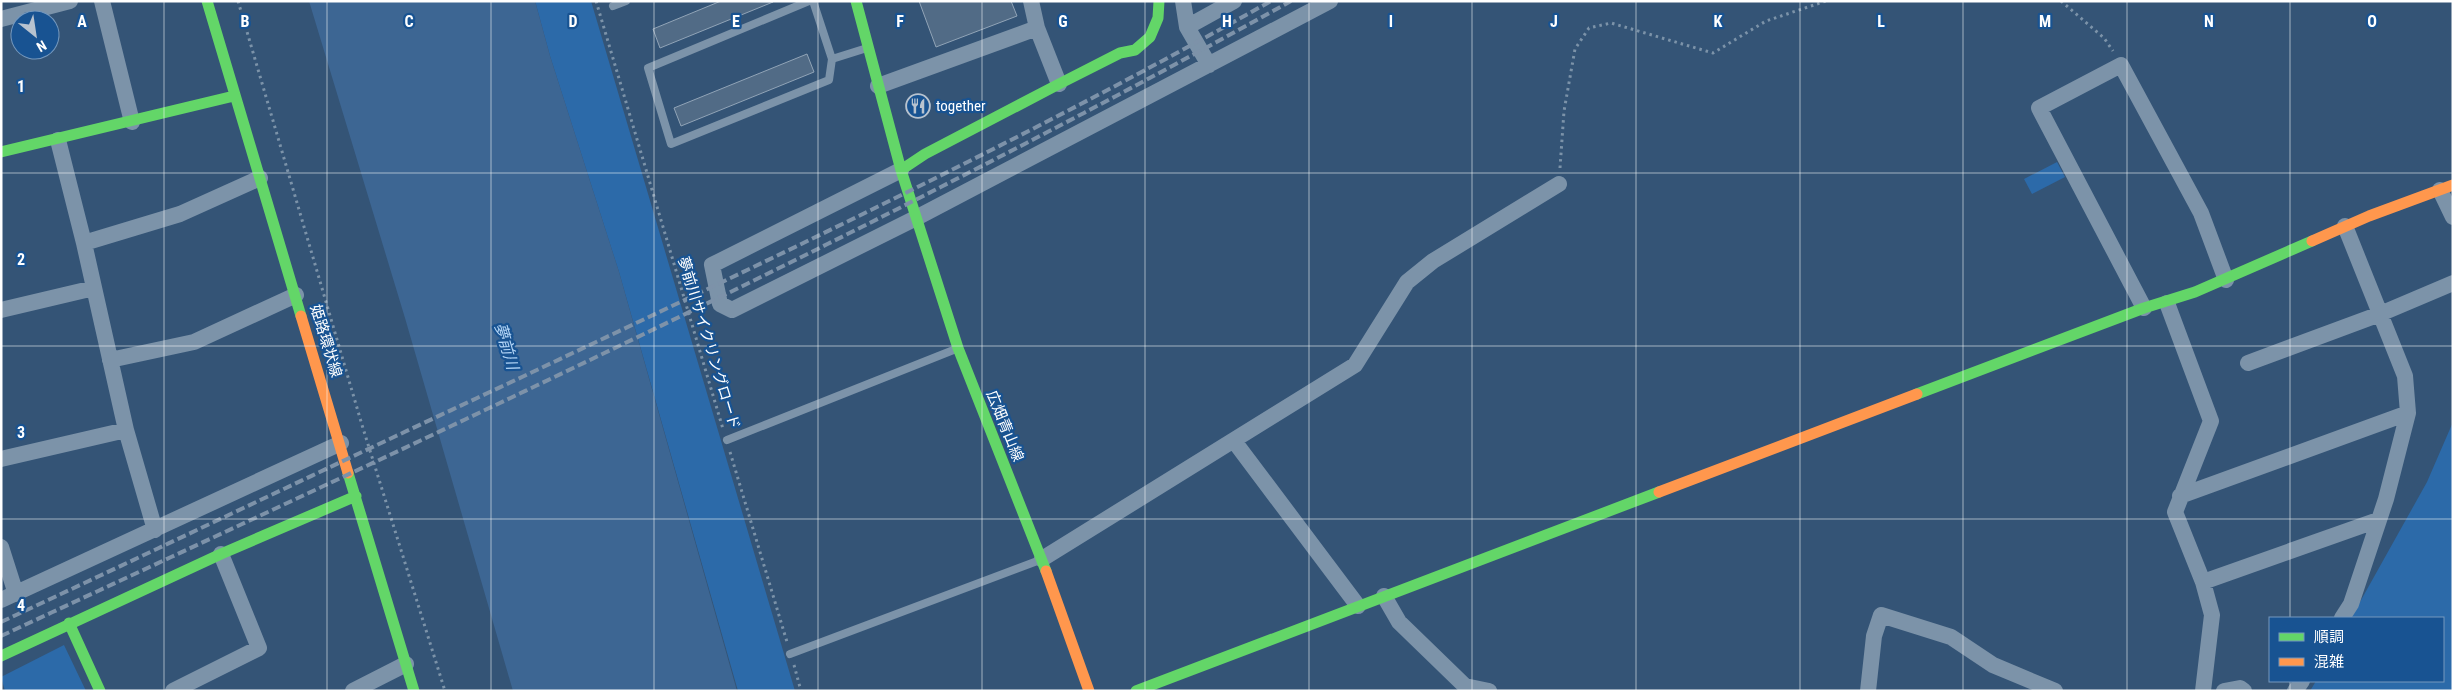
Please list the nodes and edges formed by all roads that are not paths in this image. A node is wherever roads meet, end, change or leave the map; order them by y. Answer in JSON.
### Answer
{"nodes":[{"id":1,"x":70,"y":1,"type":"edge"},
{"id":2,"x":102,"y":1,"type":"edge"},
{"id":3,"x":207,"y":1,"type":"edge"},
{"id":4,"x":626,"y":1,"type":"edge"},
{"id":5,"x":811,"y":1,"type":"edge"},
{"id":6,"x":856,"y":1,"type":"edge"},
{"id":7,"x":1031,"y":1,"type":"edge"},
{"id":8,"x":1159,"y":1,"type":"edge"},
{"id":9,"x":1183,"y":1,"type":"edge"},
{"id":10,"x":1234,"y":1,"type":"edge"},
{"id":11,"x":1330,"y":1,"type":"edge"},
{"id":12,"x":613,"y":6,"type":"dead end"},
{"id":13,"x":1,"y":19,"type":"edge"},
{"id":14,"x":1188,"y":27,"type":"junction"},
{"id":15,"x":1038,"y":28,"type":"junction"},
{"id":16,"x":1137,"y":32,"type":"dead end"},
{"id":17,"x":869,"y":48,"type":"junction"},
{"id":18,"x":1120,"y":53,"type":"junction"},
{"id":19,"x":832,"y":59,"type":"junction"},
{"id":20,"x":1209,"y":65,"type":"junction"},
{"id":21,"x":1059,"y":84,"type":"junction"},
{"id":22,"x":878,"y":86,"type":"junction"},
{"id":23,"x":234,"y":96,"type":"junction"},
{"id":24,"x":132,"y":122,"type":"junction"},
{"id":25,"x":58,"y":140,"type":"junction"},
{"id":26,"x":1,"y":152,"type":"edge"},
{"id":27,"x":901,"y":170,"type":"junction"},
{"id":28,"x":260,"y":178,"type":"junction"},
{"id":29,"x":1559,"y":184,"type":"road end"},
{"id":30,"x":2447,"y":188,"type":"edge"},
{"id":31,"x":2453,"y":217,"type":"edge"},
{"id":32,"x":916,"y":218,"type":"junction"},
{"id":33,"x":2345,"y":226,"type":"junction"},
{"id":34,"x":84,"y":243,"type":"junction"},
{"id":35,"x":2226,"y":280,"type":"junction"},
{"id":36,"x":2453,"y":283,"type":"edge"},
{"id":37,"x":94,"y":288,"type":"junction"},
{"id":38,"x":296,"y":295,"type":"junction"},
{"id":39,"x":2166,"y":303,"type":"junction"},
{"id":40,"x":2144,"y":308,"type":"junction"},
{"id":41,"x":1,"y":310,"type":"edge"},
{"id":42,"x":2380,"y":314,"type":"junction"},
{"id":43,"x":958,"y":348,"type":"junction"},
{"id":44,"x":110,"y":360,"type":"junction"},
{"id":45,"x":2248,"y":364,"type":"dead end"},
{"id":46,"x":2408,"y":413,"type":"junction"},
{"id":47,"x":126,"y":430,"type":"junction"},
{"id":48,"x":727,"y":440,"type":"road end"},
{"id":49,"x":1234,"y":441,"type":"junction"},
{"id":50,"x":341,"y":443,"type":"junction"},
{"id":51,"x":1,"y":459,"type":"edge"},
{"id":52,"x":356,"y":496,"type":"junction"},
{"id":53,"x":2180,"y":496,"type":"junction"},
{"id":54,"x":2378,"y":520,"type":"junction"},
{"id":55,"x":154,"y":530,"type":"junction"},
{"id":56,"x":1,"y":546,"type":"edge"},
{"id":57,"x":220,"y":554,"type":"junction"},
{"id":58,"x":1042,"y":560,"type":"junction"},
{"id":59,"x":2203,"y":582,"type":"junction"},
{"id":60,"x":1384,"y":596,"type":"junction"},
{"id":61,"x":9,"y":597,"type":"edge"},
{"id":62,"x":1358,"y":606,"type":"junction"},
{"id":63,"x":2343,"y":617,"type":"edge"},
{"id":64,"x":69,"y":623,"type":"junction"},
{"id":65,"x":790,"y":654,"type":"road end"},
{"id":66,"x":1,"y":656,"type":"edge"},
{"id":67,"x":406,"y":664,"type":"junction"},
{"id":68,"x":1465,"y":688,"type":"edge"},
{"id":69,"x":100,"y":691,"type":"edge"},
{"id":70,"x":173,"y":691,"type":"edge"},
{"id":71,"x":353,"y":691,"type":"edge"},
{"id":72,"x":414,"y":691,"type":"edge"},
{"id":73,"x":1089,"y":691,"type":"edge"},
{"id":74,"x":1136,"y":691,"type":"edge"},
{"id":75,"x":1489,"y":691,"type":"edge"},
{"id":76,"x":1868,"y":691,"type":"edge"},
{"id":77,"x":2055,"y":691,"type":"edge"},
{"id":78,"x":2203,"y":691,"type":"edge"},
{"id":79,"x":2224,"y":691,"type":"edge"},
{"id":80,"x":2244,"y":691,"type":"edge"}],
"edges":[{"from":1,"to":13,"type":"street"},
{"from":2,"to":24,"type":"street"},
{"from":3,"to":23,"type":"street","name":"姫路環状線"},
{"from":4,"to":12,"type":"lane"},
{"from":5,"to":19,"type":"lane"},
{"from":5,"to":19,"type":"lane"},
{"from":6,"to":17,"type":"street","name":"広畑青山線"},
{"from":7,"to":15,"type":"street"},
{"from":8,"to":18,"type":"street"},
{"from":9,"to":14,"type":"street"},
{"from":10,"to":14,"type":"street"},
{"from":11,"to":20,"type":"street"},
{"from":14,"to":20,"type":"street"},
{"from":15,"to":21,"type":"street"},
{"from":15,"to":22,"type":"street"},
{"from":16,"to":18,"type":"street"},
{"from":17,"to":19,"type":"lane"},
{"from":17,"to":22,"type":"street","name":"広畑青山線"},
{"from":18,"to":21,"type":"street"},
{"from":20,"to":32,"type":"street"},
{"from":21,"to":27,"type":"street"},
{"from":22,"to":27,"type":"street","name":"広畑青山線"},
{"from":23,"to":24,"type":"street"},
{"from":23,"to":28,"type":"street","name":"姫路環状線"},
{"from":24,"to":25,"type":"street"},
{"from":25,"to":26,"type":"street"},
{"from":25,"to":34,"type":"street"},
{"from":27,"to":32,"type":"street","name":"広畑青山線"},
{"from":27,"to":32,"type":"street"},
{"from":28,"to":34,"type":"street"},
{"from":28,"to":38,"type":"street","name":"姫路環状線"},
{"from":29,"to":49,"type":"street"},
{"from":30,"to":31,"type":"street"},
{"from":30,"to":33,"type":"street"},
{"from":32,"to":43,"type":"street","name":"広畑青山線"},
{"from":33,"to":35,"type":"street"},
{"from":33,"to":42,"type":"street"},
{"from":34,"to":37,"type":"street"},
{"from":35,"to":39,"type":"street"},
{"from":35,"to":40,"type":"street"},
{"from":36,"to":42,"type":"street"},
{"from":37,"to":41,"type":"street"},
{"from":37,"to":44,"type":"street"},
{"from":38,"to":44,"type":"street"},
{"from":38,"to":50,"type":"street","name":"姫路環状線"},
{"from":39,"to":40,"type":"street"},
{"from":39,"to":53,"type":"street"},
{"from":40,"to":60,"type":"street"},
{"from":42,"to":45,"type":"street"},
{"from":42,"to":46,"type":"street"},
{"from":43,"to":48,"type":"lane"},
{"from":43,"to":58,"type":"street","name":"広畑青山線"},
{"from":44,"to":47,"type":"street"},
{"from":46,"to":53,"type":"street"},
{"from":46,"to":54,"type":"street"},
{"from":47,"to":51,"type":"street"},
{"from":47,"to":55,"type":"street"},
{"from":49,"to":58,"type":"street"},
{"from":49,"to":62,"type":"street"},
{"from":50,"to":52,"type":"street","name":"姫路環状線"},
{"from":50,"to":55,"type":"street"},
{"from":52,"to":57,"type":"street"},
{"from":52,"to":67,"type":"street","name":"姫路環状線"},
{"from":53,"to":59,"type":"street"},
{"from":54,"to":59,"type":"street"},
{"from":54,"to":63,"type":"street"},
{"from":55,"to":61,"type":"street"},
{"from":56,"to":61,"type":"street"},
{"from":57,"to":64,"type":"street"},
{"from":57,"to":70,"type":"street"},
{"from":58,"to":65,"type":"lane"},
{"from":58,"to":73,"type":"street","name":"広畑青山線"},
{"from":59,"to":78,"type":"street"},
{"from":60,"to":62,"type":"street"},
{"from":60,"to":68,"type":"street"},
{"from":62,"to":74,"type":"street"},
{"from":64,"to":66,"type":"street"},
{"from":64,"to":69,"type":"street"},
{"from":67,"to":71,"type":"street"},
{"from":67,"to":72,"type":"street","name":"姫路環状線"},
{"from":68,"to":75,"type":"street"},
{"from":76,"to":77,"type":"street"},
{"from":79,"to":80,"type":"street"}]}
